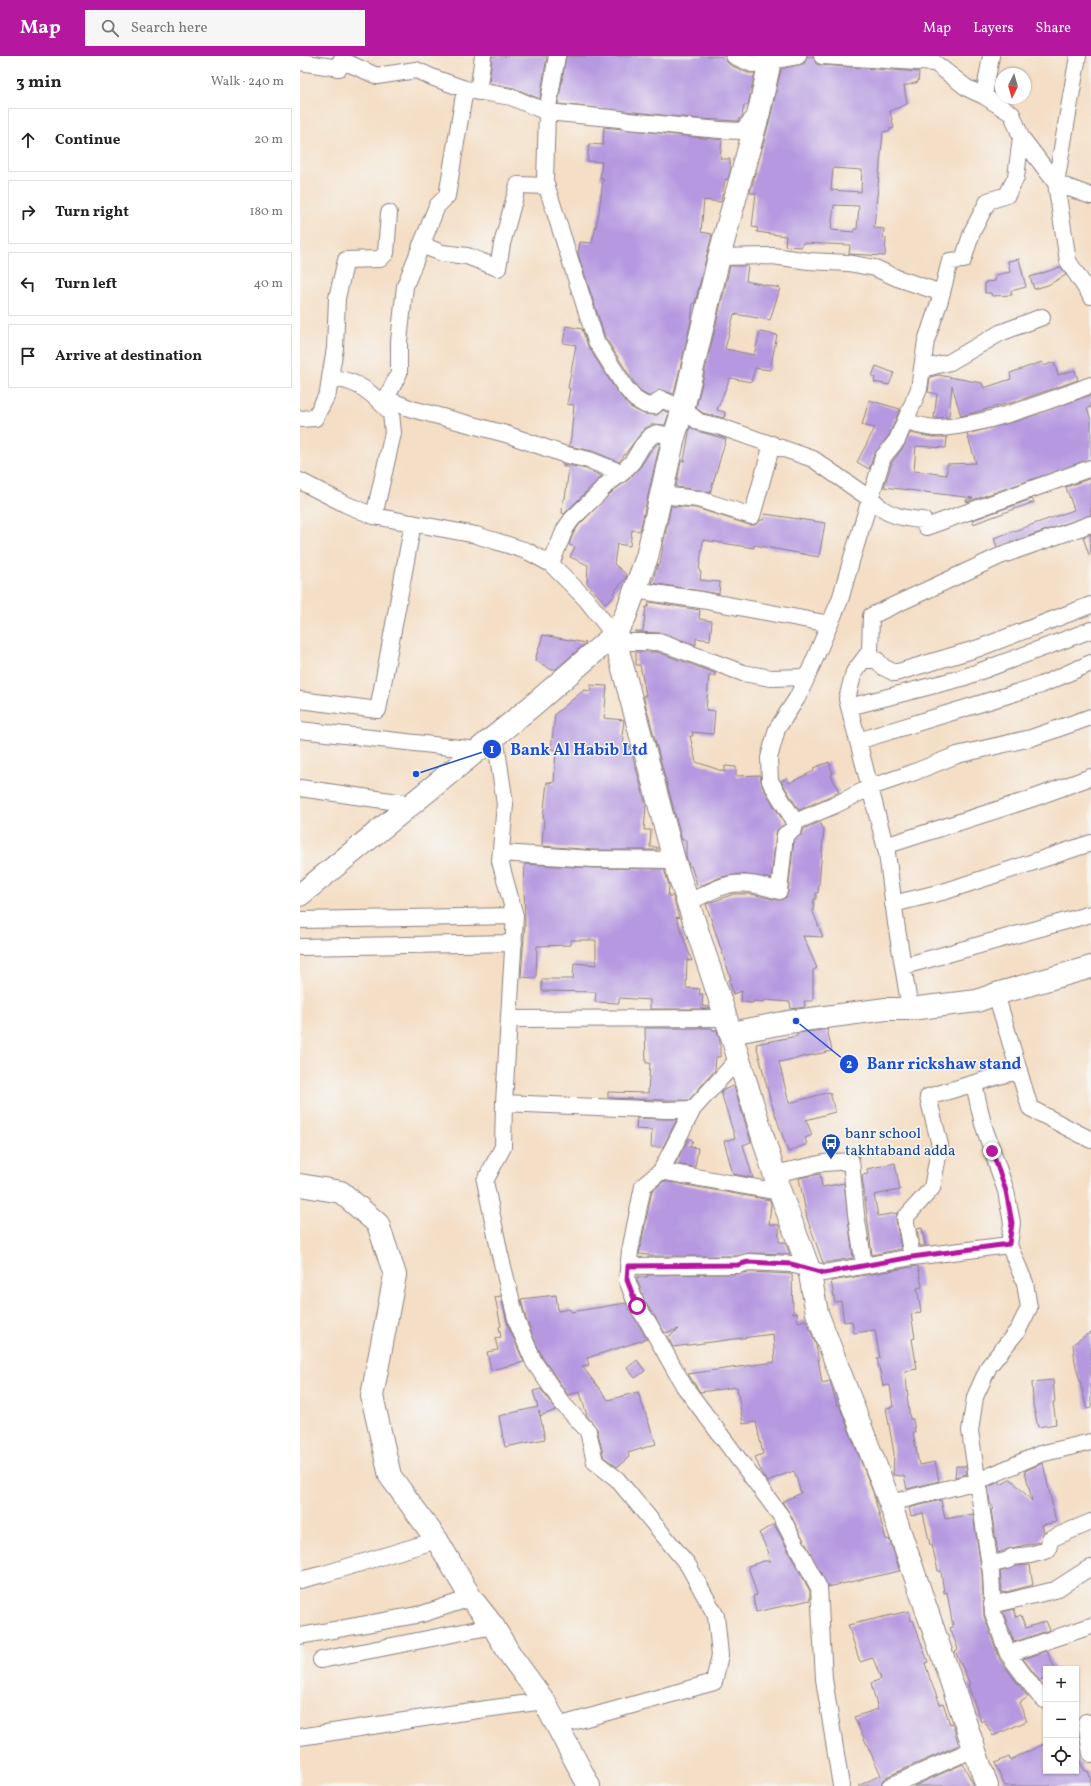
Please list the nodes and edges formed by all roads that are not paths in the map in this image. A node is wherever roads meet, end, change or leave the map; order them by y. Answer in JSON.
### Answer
{"nodes":[{"id":1,"x":483,"y":56,"type":"edge"},
{"id":2,"x":557,"y":56,"type":"edge"},
{"id":3,"x":734,"y":56,"type":"edge"},
{"id":4,"x":798,"y":56,"type":"edge"},
{"id":5,"x":822,"y":56,"type":"edge"},
{"id":6,"x":990,"y":56,"type":"edge"},
{"id":7,"x":1078,"y":56,"type":"edge"},
{"id":8,"x":770,"y":58,"type":"edge"},
{"id":9,"x":300,"y":62,"type":"edge"},
{"id":10,"x":472,"y":90,"type":"junction"},
{"id":11,"x":984,"y":96,"type":"junction"},
{"id":12,"x":547,"y":112,"type":"junction"},
{"id":13,"x":759,"y":112,"type":"junction"},
{"id":14,"x":1021,"y":138,"type":"junction"},
{"id":15,"x":1056,"y":183,"type":"junction"},
{"id":16,"x":547,"y":186,"type":"junction"},
{"id":17,"x":1091,"y":196,"type":"edge"},
{"id":18,"x":389,"y":213,"type":"dead end"},
{"id":19,"x":421,"y":245,"type":"junction"},
{"id":20,"x":719,"y":257,"type":"junction"},
{"id":21,"x":942,"y":293,"type":"junction"},
{"id":22,"x":1091,"y":296,"type":"edge"},
{"id":23,"x":1042,"y":317,"type":"dead end"},
{"id":24,"x":922,"y":368,"type":"junction"},
{"id":25,"x":330,"y":378,"type":"junction"},
{"id":26,"x":1091,"y":386,"type":"edge"},
{"id":27,"x":384,"y":401,"type":"junction"},
{"id":28,"x":682,"y":409,"type":"junction"},
{"id":29,"x":300,"y":420,"type":"edge"},
{"id":30,"x":905,"y":422,"type":"junction"},
{"id":31,"x":674,"y":436,"type":"junction"},
{"id":32,"x":772,"y":444,"type":"junction"},
{"id":33,"x":1091,"y":468,"type":"edge"},
{"id":34,"x":622,"y":473,"type":"junction"},
{"id":35,"x":300,"y":481,"type":"edge"},
{"id":36,"x":662,"y":495,"type":"junction"},
{"id":37,"x":870,"y":499,"type":"junction"},
{"id":38,"x":374,"y":516,"type":"junction"},
{"id":39,"x":413,"y":523,"type":"junction"},
{"id":40,"x":1091,"y":524,"type":"edge"},
{"id":41,"x":552,"y":564,"type":"junction"},
{"id":42,"x":635,"y":590,"type":"junction"},
{"id":43,"x":1091,"y":605,"type":"edge"},
{"id":44,"x":830,"y":624,"type":"junction"},
{"id":45,"x":1091,"y":630,"type":"edge"},
{"id":46,"x":614,"y":635,"type":"junction"},
{"id":47,"x":863,"y":660,"type":"junction"},
{"id":48,"x":1091,"y":662,"type":"edge"},
{"id":49,"x":807,"y":678,"type":"junction"},
{"id":50,"x":300,"y":700,"type":"edge"},
{"id":51,"x":849,"y":707,"type":"junction"},
{"id":52,"x":1091,"y":717,"type":"edge"},
{"id":53,"x":300,"y":730,"type":"edge"},
{"id":54,"x":495,"y":736,"type":"junction"},
{"id":55,"x":858,"y":741,"type":"junction"},
{"id":56,"x":477,"y":750,"type":"junction"},
{"id":57,"x":1091,"y":777,"type":"edge"},
{"id":58,"x":871,"y":787,"type":"junction"},
{"id":59,"x":300,"y":788,"type":"edge"},
{"id":60,"x":412,"y":804,"type":"junction"},
{"id":61,"x":795,"y":822,"type":"junction"},
{"id":62,"x":1091,"y":843,"type":"edge"},
{"id":63,"x":885,"y":846,"type":"junction"},
{"id":64,"x":501,"y":853,"type":"junction"},
{"id":65,"x":674,"y":860,"type":"junction"},
{"id":66,"x":300,"y":895,"type":"edge"},
{"id":67,"x":689,"y":902,"type":"junction"},
{"id":68,"x":893,"y":904,"type":"junction"},
{"id":69,"x":1091,"y":914,"type":"edge"},
{"id":70,"x":515,"y":916,"type":"junction"},
{"id":71,"x":300,"y":920,"type":"edge"},
{"id":72,"x":514,"y":943,"type":"junction"},
{"id":73,"x":300,"y":947,"type":"edge"},
{"id":74,"x":904,"y":966,"type":"junction"},
{"id":75,"x":1091,"y":967,"type":"edge"},
{"id":76,"x":996,"y":994,"type":"junction"},
{"id":77,"x":910,"y":1009,"type":"junction"},
{"id":78,"x":508,"y":1019,"type":"junction"},
{"id":79,"x":729,"y":1025,"type":"junction"},
{"id":80,"x":739,"y":1058,"type":"junction"},
{"id":81,"x":1019,"y":1070,"type":"junction"},
{"id":82,"x":974,"y":1084,"type":"junction"},
{"id":83,"x":504,"y":1103,"type":"junction"},
{"id":84,"x":693,"y":1109,"type":"junction"},
{"id":85,"x":1091,"y":1140,"type":"edge"},
{"id":86,"x":661,"y":1171,"type":"junction"},
{"id":87,"x":777,"y":1183,"type":"junction"},
{"id":88,"x":300,"y":1185,"type":"edge"},
{"id":89,"x":1009,"y":1244,"type":"junction"},
{"id":90,"x":912,"y":1257,"type":"junction"},
{"id":91,"x":864,"y":1265,"type":"junction"},
{"id":92,"x":628,"y":1266,"type":"junction"},
{"id":93,"x":809,"y":1269,"type":"junction"},
{"id":94,"x":1091,"y":1442,"type":"edge"},
{"id":95,"x":978,"y":1481,"type":"junction"},
{"id":96,"x":890,"y":1503,"type":"junction"},
{"id":97,"x":1091,"y":1522,"type":"edge"},
{"id":98,"x":437,"y":1540,"type":"junction"},
{"id":99,"x":989,"y":1565,"type":"junction"},
{"id":100,"x":1091,"y":1568,"type":"edge"},
{"id":101,"x":300,"y":1580,"type":"edge"},
{"id":102,"x":471,"y":1598,"type":"junction"},
{"id":103,"x":992,"y":1605,"type":"junction"},
{"id":104,"x":493,"y":1626,"type":"junction"},
{"id":105,"x":1091,"y":1626,"type":"edge"},
{"id":106,"x":300,"y":1636,"type":"edge"},
{"id":107,"x":1008,"y":1654,"type":"junction"},
{"id":108,"x":321,"y":1660,"type":"dead end"},
{"id":109,"x":1043,"y":1698,"type":"edge"},
{"id":110,"x":544,"y":1701,"type":"junction"},
{"id":111,"x":1084,"y":1722,"type":"edge"},
{"id":112,"x":558,"y":1726,"type":"junction"},
{"id":113,"x":300,"y":1737,"type":"edge"},
{"id":114,"x":974,"y":1749,"type":"junction"},
{"id":115,"x":1091,"y":1754,"type":"edge"},
{"id":116,"x":589,"y":1786,"type":"edge"},
{"id":117,"x":841,"y":1786,"type":"edge"},
{"id":118,"x":890,"y":1786,"type":"edge"},
{"id":119,"x":987,"y":1786,"type":"edge"}],
"edges":[{"from":1,"to":10,"type":"street"},
{"from":2,"to":12,"type":"street"},
{"from":3,"to":8,"type":"street"},
{"from":4,"to":8,"type":"street"},
{"from":5,"to":11,"type":"street"},
{"from":6,"to":11,"type":"street"},
{"from":7,"to":15,"type":"street"},
{"from":8,"to":13,"type":"main road"},
{"from":9,"to":10,"type":"street"},
{"from":10,"to":12,"type":"street"},
{"from":10,"to":19,"type":"street"},
{"from":11,"to":14,"type":"street"},
{"from":12,"to":13,"type":"street"},
{"from":12,"to":16,"type":"street"},
{"from":13,"to":20,"type":"main road"},
{"from":14,"to":15,"type":"street"},
{"from":14,"to":21,"type":"street"},
{"from":15,"to":17,"type":"street"},
{"from":15,"to":22,"type":"street"},
{"from":16,"to":19,"type":"street"},
{"from":16,"to":28,"type":"street"},
{"from":18,"to":25,"type":"street"},
{"from":19,"to":27,"type":"street"},
{"from":20,"to":21,"type":"street"},
{"from":20,"to":28,"type":"main road"},
{"from":21,"to":24,"type":"street"},
{"from":23,"to":24,"type":"street"},
{"from":24,"to":30,"type":"street"},
{"from":25,"to":27,"type":"street"},
{"from":25,"to":29,"type":"street"},
{"from":26,"to":30,"type":"street"},
{"from":27,"to":34,"type":"street"},
{"from":27,"to":38,"type":"street"},
{"from":28,"to":31,"type":"main road"},
{"from":28,"to":32,"type":"street"},
{"from":30,"to":37,"type":"street"},
{"from":31,"to":34,"type":"street"},
{"from":31,"to":36,"type":"main road"},
{"from":32,"to":36,"type":"street"},
{"from":32,"to":37,"type":"street"},
{"from":33,"to":37,"type":"street"},
{"from":34,"to":41,"type":"street"},
{"from":35,"to":38,"type":"street"},
{"from":36,"to":42,"type":"main road"},
{"from":37,"to":44,"type":"street"},
{"from":38,"to":39,"type":"street"},
{"from":39,"to":41,"type":"street"},
{"from":39,"to":50,"type":"street"},
{"from":40,"to":47,"type":"street"},
{"from":41,"to":46,"type":"street"},
{"from":42,"to":44,"type":"street"},
{"from":42,"to":46,"type":"main road"},
{"from":43,"to":47,"type":"street"},
{"from":44,"to":49,"type":"street"},
{"from":45,"to":51,"type":"street"},
{"from":46,"to":49,"type":"street"},
{"from":46,"to":54,"type":"main road"},
{"from":46,"to":65,"type":"main road"},
{"from":47,"to":51,"type":"street"},
{"from":48,"to":55,"type":"street"},
{"from":49,"to":61,"type":"street"},
{"from":51,"to":55,"type":"street"},
{"from":52,"to":58,"type":"street"},
{"from":53,"to":56,"type":"street"},
{"from":54,"to":56,"type":"main road"},
{"from":54,"to":64,"type":"street"},
{"from":55,"to":58,"type":"street"},
{"from":56,"to":60,"type":"main road"},
{"from":57,"to":63,"type":"street"},
{"from":58,"to":61,"type":"street"},
{"from":58,"to":63,"type":"street"},
{"from":59,"to":60,"type":"street"},
{"from":60,"to":66,"type":"main road"},
{"from":61,"to":67,"type":"street"},
{"from":62,"to":68,"type":"street"},
{"from":63,"to":68,"type":"street"},
{"from":64,"to":65,"type":"street"},
{"from":64,"to":70,"type":"street"},
{"from":65,"to":67,"type":"main road"},
{"from":67,"to":79,"type":"main road"},
{"from":68,"to":74,"type":"street"},
{"from":69,"to":74,"type":"street"},
{"from":70,"to":71,"type":"street"},
{"from":70,"to":72,"type":"street"},
{"from":72,"to":73,"type":"street"},
{"from":72,"to":78,"type":"street"},
{"from":74,"to":77,"type":"street"},
{"from":75,"to":76,"type":"main road"},
{"from":76,"to":77,"type":"main road"},
{"from":76,"to":81,"type":"street"},
{"from":77,"to":79,"type":"main road"},
{"from":78,"to":79,"type":"street"},
{"from":78,"to":83,"type":"street"},
{"from":79,"to":80,"type":"main road"},
{"from":80,"to":84,"type":"street"},
{"from":80,"to":87,"type":"main road"},
{"from":81,"to":82,"type":"street"},
{"from":81,"to":85,"type":"street"},
{"from":82,"to":89,"type":"street"},
{"from":82,"to":90,"type":"street"},
{"from":83,"to":84,"type":"street"},
{"from":83,"to":112,"type":"street"},
{"from":84,"to":86,"type":"street"},
{"from":86,"to":87,"type":"street"},
{"from":86,"to":92,"type":"street"},
{"from":87,"to":91,"type":"street"},
{"from":87,"to":93,"type":"main road"},
{"from":88,"to":98,"type":"main road"},
{"from":89,"to":90,"type":"street"},
{"from":89,"to":95,"type":"street"},
{"from":90,"to":91,"type":"street"},
{"from":91,"to":93,"type":"street"},
{"from":92,"to":93,"type":"street"},
{"from":92,"to":117,"type":"street"},
{"from":93,"to":96,"type":"main road"},
{"from":94,"to":95,"type":"street"},
{"from":95,"to":96,"type":"street"},
{"from":95,"to":99,"type":"street"},
{"from":96,"to":114,"type":"main road"},
{"from":97,"to":99,"type":"street"},
{"from":98,"to":101,"type":"street"},
{"from":98,"to":102,"type":"main road"},
{"from":99,"to":103,"type":"street"},
{"from":100,"to":103,"type":"street"},
{"from":102,"to":104,"type":"main road"},
{"from":102,"to":106,"type":"street"},
{"from":103,"to":107,"type":"street"},
{"from":104,"to":108,"type":"street"},
{"from":104,"to":110,"type":"main road"},
{"from":105,"to":107,"type":"street"},
{"from":107,"to":109,"type":"street"},
{"from":110,"to":112,"type":"main road"},
{"from":110,"to":113,"type":"street"},
{"from":111,"to":115,"type":"street"},
{"from":112,"to":116,"type":"main road"},
{"from":114,"to":118,"type":"street"},
{"from":114,"to":119,"type":"main road"}]}
